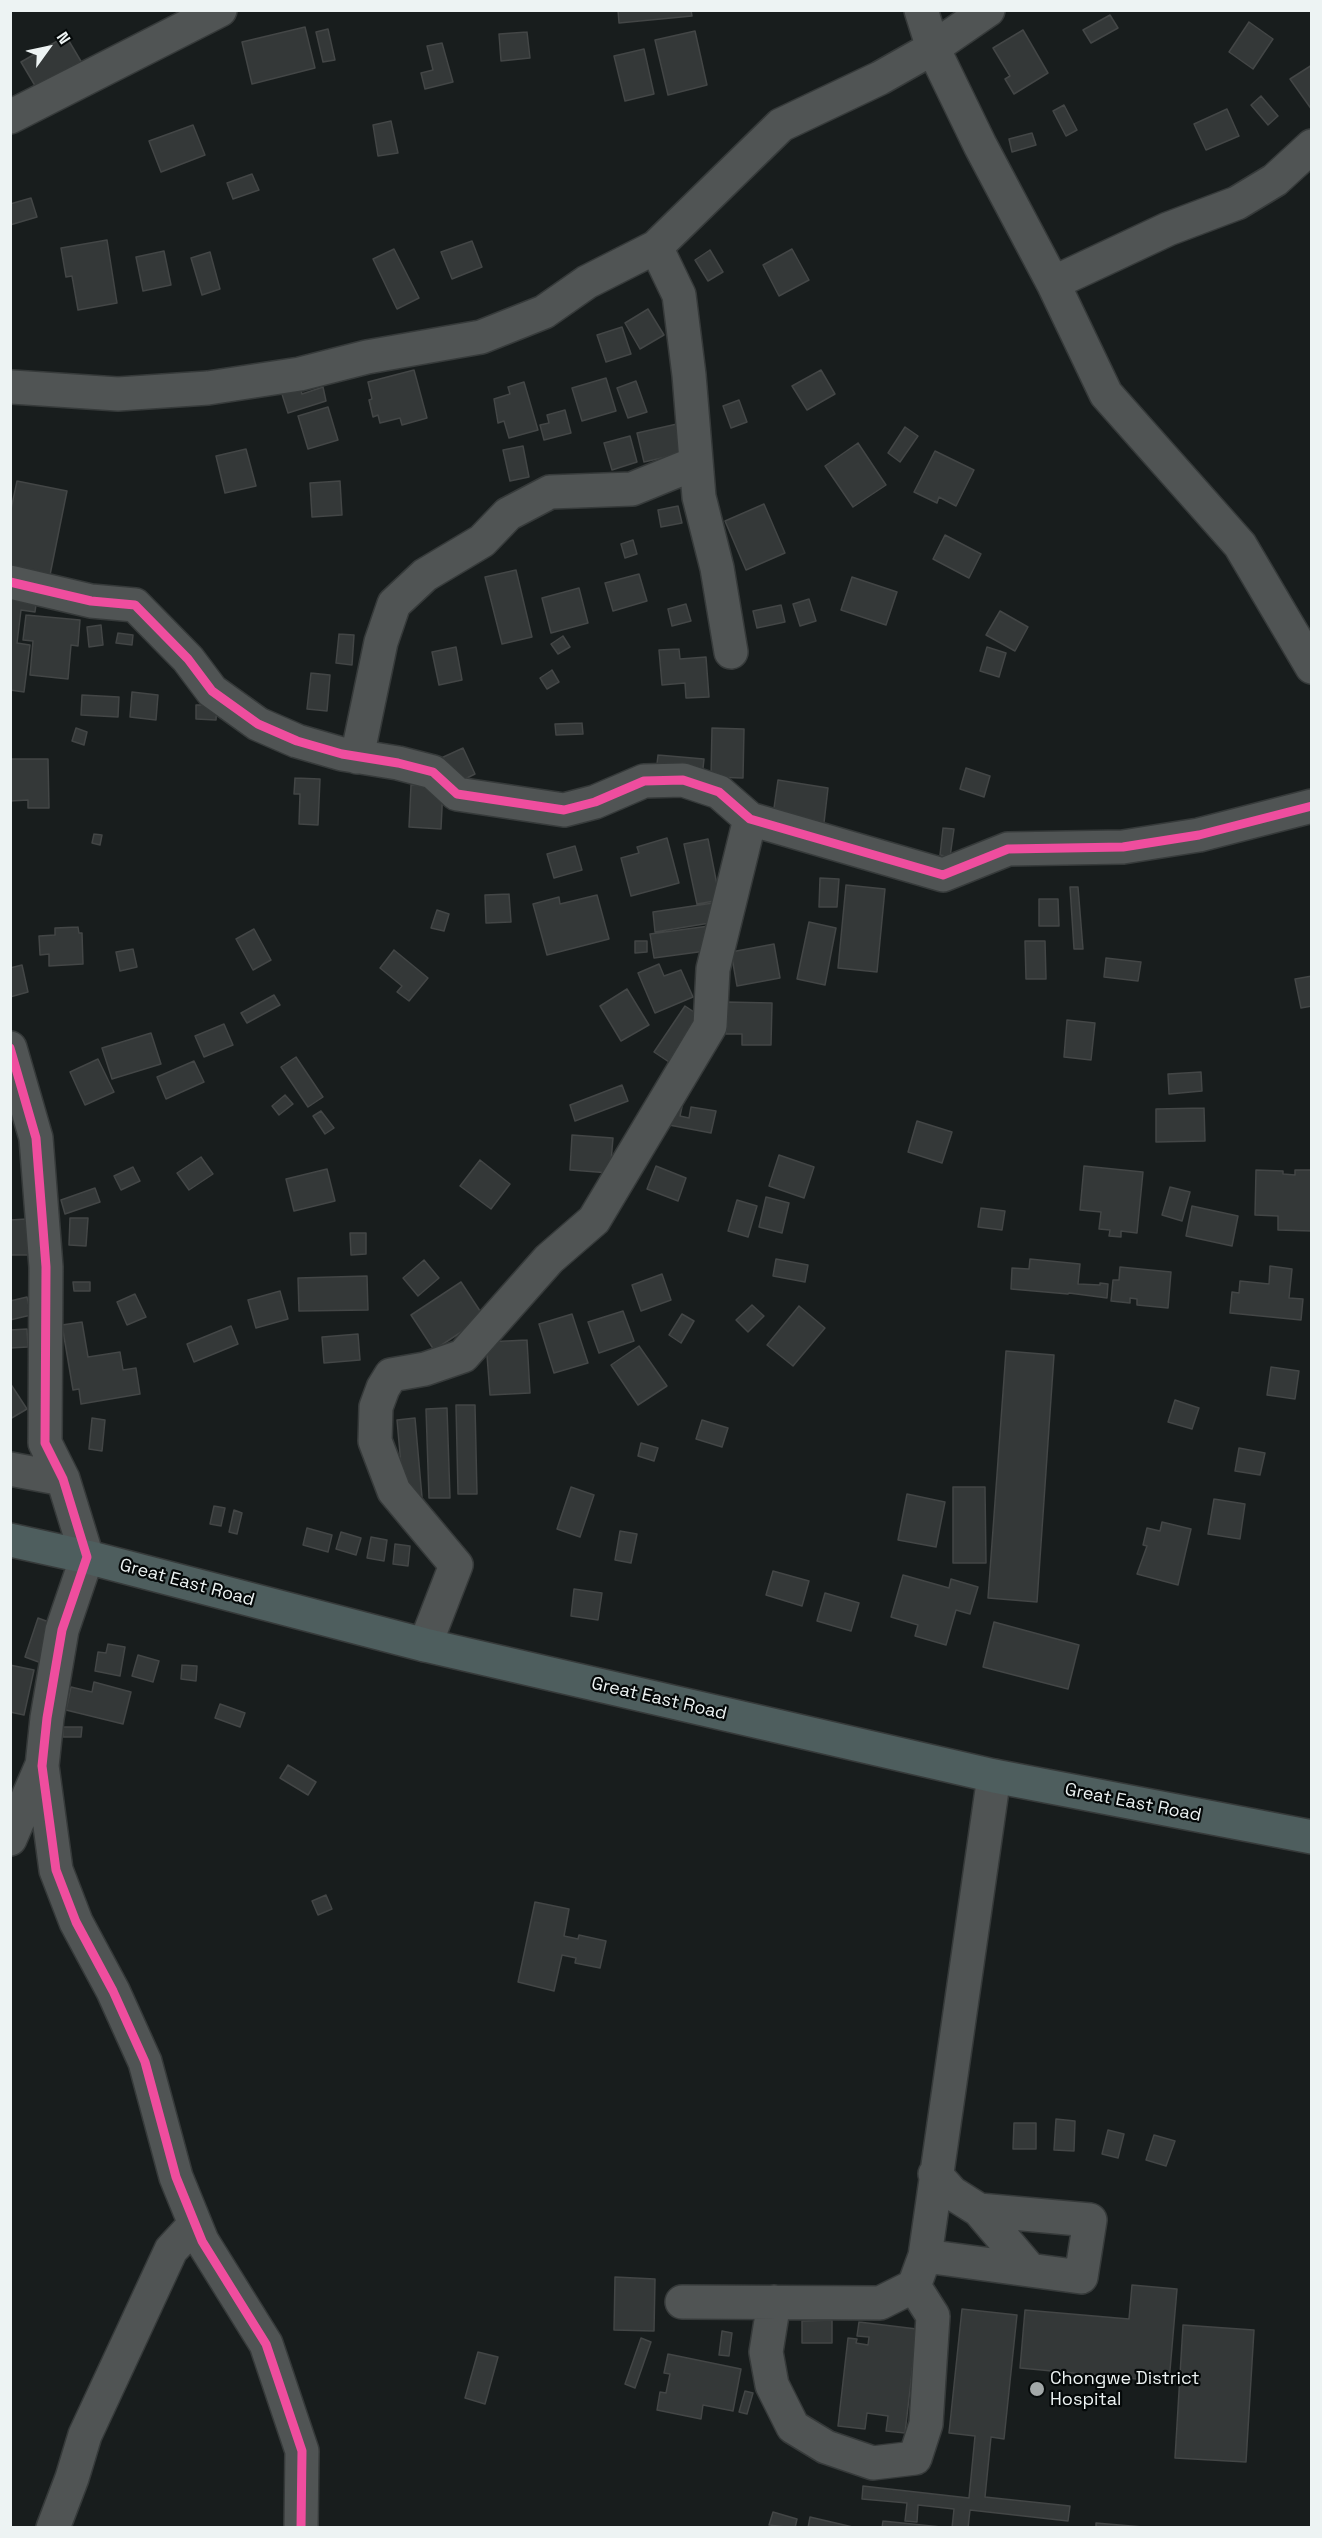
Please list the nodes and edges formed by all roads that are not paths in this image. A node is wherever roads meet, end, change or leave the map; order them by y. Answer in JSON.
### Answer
{"nodes":[{"id":1,"x":220,"y":10,"type":"edge"},
{"id":2,"x":921,"y":10,"type":"edge"},
{"id":3,"x":988,"y":10,"type":"edge"},
{"id":4,"x":933,"y":48,"type":"junction"},
{"id":5,"x":10,"y":117,"type":"edge"},
{"id":6,"x":1311,"y":146,"type":"edge"},
{"id":7,"x":656,"y":247,"type":"junction"},
{"id":8,"x":1053,"y":283,"type":"junction"},
{"id":9,"x":11,"y":385,"type":"edge"},
{"id":10,"x":696,"y":463,"type":"junction"},
{"id":11,"x":10,"y":582,"type":"edge"},
{"id":12,"x":731,"y":652,"type":"dead end"},
{"id":13,"x":1311,"y":667,"type":"edge"},
{"id":14,"x":357,"y":757,"type":"junction"},
{"id":15,"x":1311,"y":806,"type":"edge"},
{"id":16,"x":750,"y":819,"type":"junction"},
{"id":17,"x":10,"y":1048,"type":"edge"},
{"id":18,"x":45,"y":1443,"type":"junction"},
{"id":19,"x":10,"y":1448,"type":"edge"},
{"id":20,"x":10,"y":1469,"type":"edge"},
{"id":21,"x":63,"y":1479,"type":"junction"},
{"id":22,"x":10,"y":1540,"type":"edge"},
{"id":23,"x":87,"y":1557,"type":"junction"},
{"id":24,"x":425,"y":1645,"type":"junction"},
{"id":25,"x":42,"y":1766,"type":"junction"},
{"id":26,"x":993,"y":1776,"type":"junction"},
{"id":27,"x":1311,"y":1837,"type":"edge"},
{"id":28,"x":10,"y":1839,"type":"edge"},
{"id":29,"x":935,"y":2174,"type":"junction"},
{"id":30,"x":979,"y":2210,"type":"junction"},
{"id":31,"x":195,"y":2224,"type":"junction"},
{"id":32,"x":925,"y":2256,"type":"junction"},
{"id":33,"x":1030,"y":2271,"type":"junction"},
{"id":34,"x":914,"y":2286,"type":"junction"},
{"id":35,"x":682,"y":2302,"type":"dead end"},
{"id":36,"x":774,"y":2302,"type":"junction"},
{"id":37,"x":53,"y":2528,"type":"edge"},
{"id":38,"x":301,"y":2528,"type":"edge"}],
"edges":[{"from":1,"to":5,"type":"street"},
{"from":2,"to":4,"type":"street"},
{"from":3,"to":4,"type":"street"},
{"from":4,"to":7,"type":"street"},
{"from":4,"to":8,"type":"street"},
{"from":6,"to":8,"type":"street"},
{"from":7,"to":9,"type":"street"},
{"from":7,"to":10,"type":"street"},
{"from":8,"to":13,"type":"street"},
{"from":10,"to":12,"type":"street"},
{"from":10,"to":14,"type":"street"},
{"from":11,"to":14,"type":"street"},
{"from":14,"to":16,"type":"street"},
{"from":15,"to":16,"type":"street"},
{"from":16,"to":24,"type":"street"},
{"from":17,"to":18,"type":"street"},
{"from":18,"to":19,"type":"street"},
{"from":18,"to":21,"type":"street"},
{"from":20,"to":21,"type":"street"},
{"from":21,"to":23,"type":"street"},
{"from":22,"to":23,"type":"highway","name":"Great East Road"},
{"from":23,"to":24,"type":"highway","name":"Great East Road"},
{"from":23,"to":25,"type":"street"},
{"from":24,"to":26,"type":"highway","name":"Great East Road"},
{"from":25,"to":28,"type":"street"},
{"from":25,"to":31,"type":"street"},
{"from":26,"to":27,"type":"highway","name":"Great East Road"},
{"from":26,"to":29,"type":"street"},
{"from":29,"to":30,"type":"street"},
{"from":29,"to":32,"type":"street"},
{"from":30,"to":33,"type":"street"},
{"from":30,"to":33,"type":"street"},
{"from":31,"to":37,"type":"street"},
{"from":31,"to":38,"type":"street"},
{"from":32,"to":33,"type":"street"},
{"from":32,"to":34,"type":"street"},
{"from":34,"to":36,"type":"street"},
{"from":34,"to":36,"type":"street"},
{"from":35,"to":36,"type":"street"}]}
